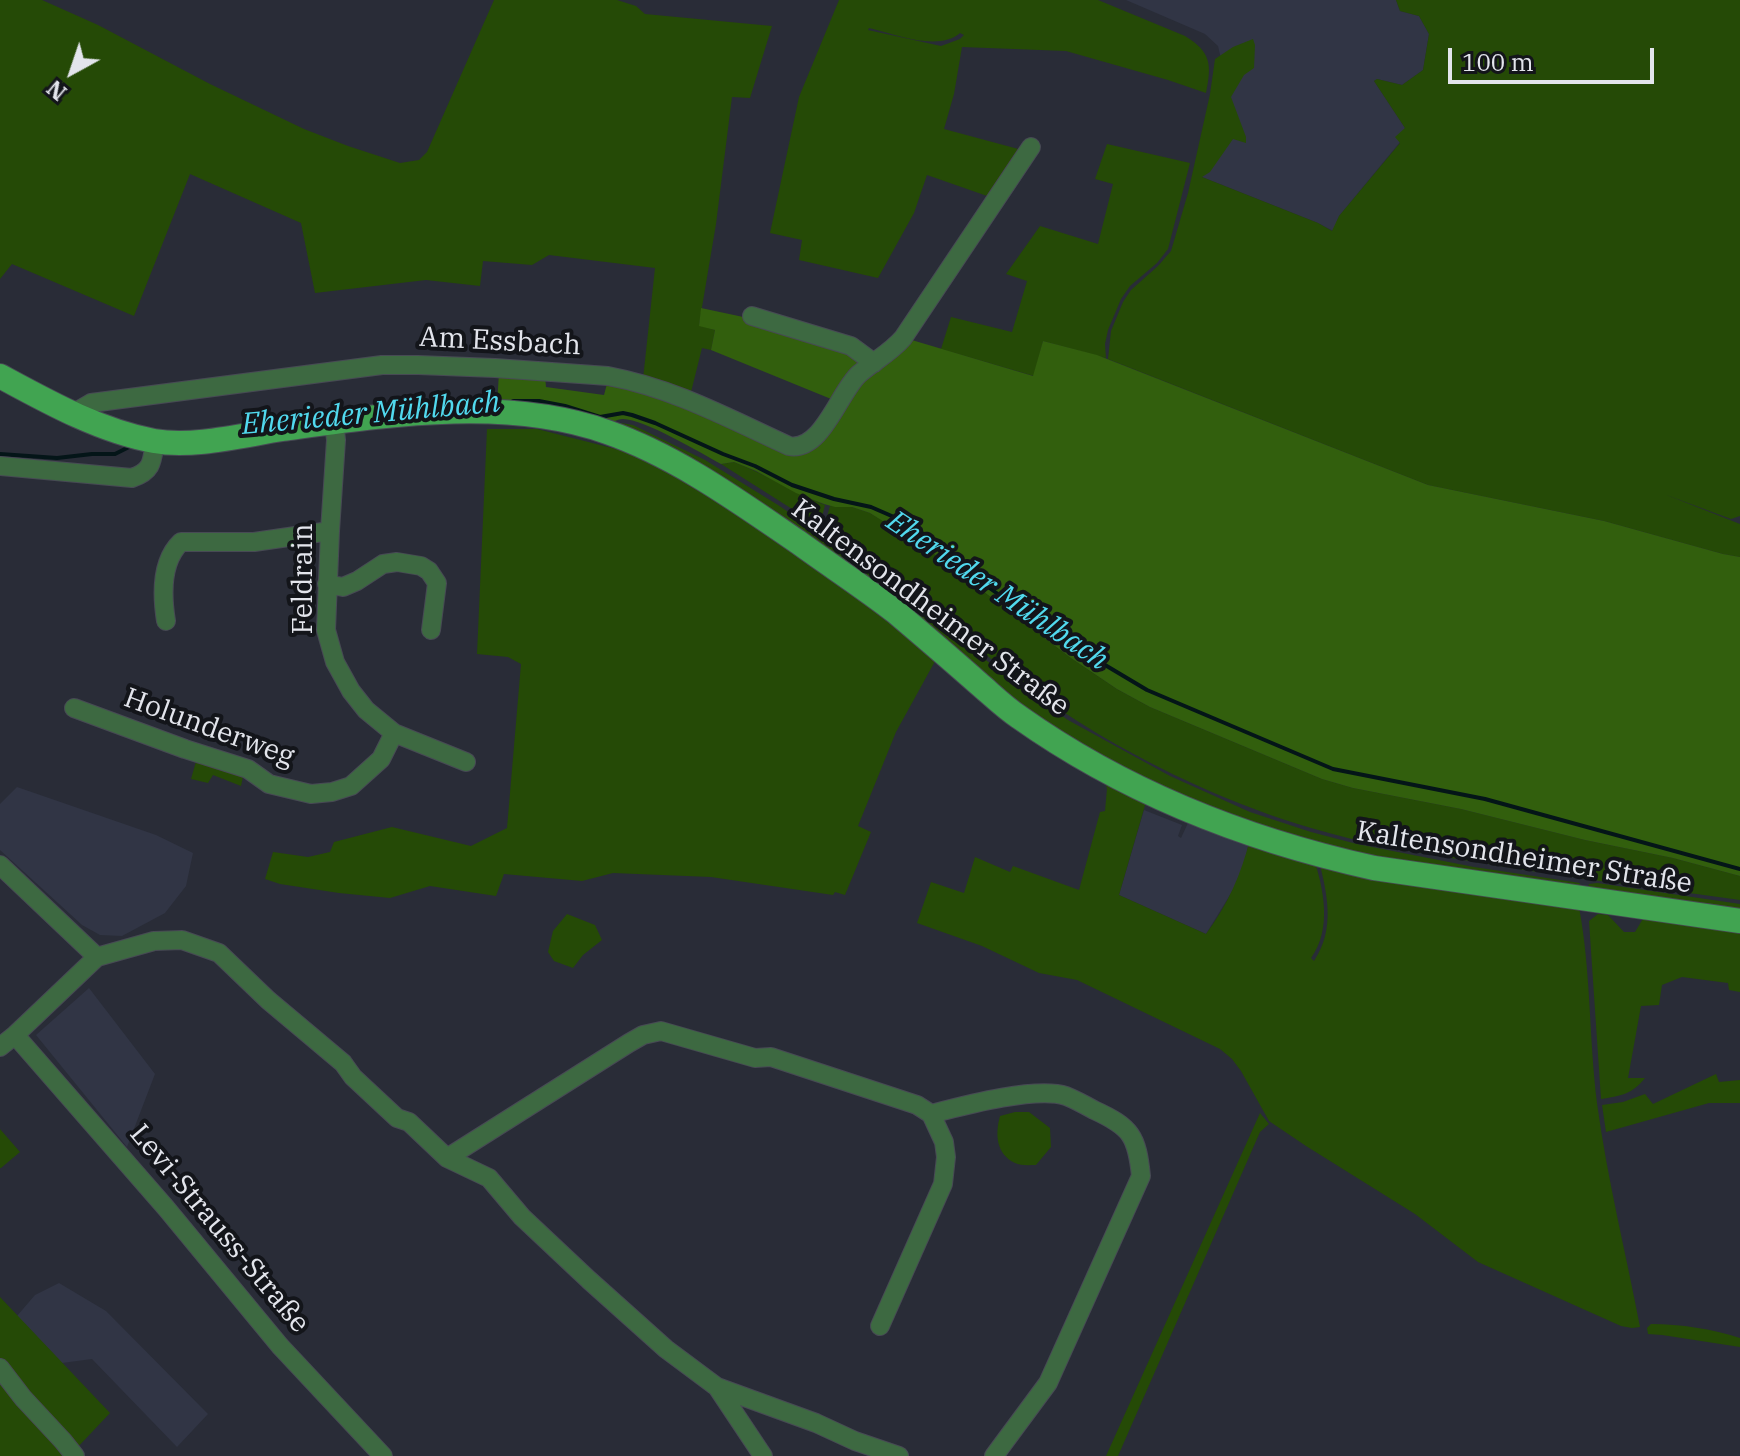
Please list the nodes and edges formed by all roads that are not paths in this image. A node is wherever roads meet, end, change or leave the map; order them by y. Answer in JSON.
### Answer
{"nodes":[{"id":1,"x":1031,"y":147,"type":"dead end"},
{"id":2,"x":752,"y":316,"type":"dead end"},
{"id":3,"x":874,"y":363,"type":"junction"},
{"id":4,"x":0,"y":376,"type":"edge"},
{"id":5,"x":74,"y":413,"type":"junction"},
{"id":6,"x":334,"y":422,"type":"junction"},
{"id":7,"x":155,"y":441,"type":"junction"},
{"id":8,"x":0,"y":466,"type":"edge"},
{"id":9,"x":330,"y":531,"type":"junction"},
{"id":10,"x":327,"y":584,"type":"junction"},
{"id":11,"x":166,"y":621,"type":"dead end"},
{"id":12,"x":431,"y":630,"type":"dead end"},
{"id":13,"x":74,"y":708,"type":"dead end"},
{"id":14,"x":394,"y":733,"type":"junction"},
{"id":15,"x":466,"y":762,"type":"dead end"},
{"id":16,"x":0,"y":865,"type":"edge"},
{"id":17,"x":1740,"y":921,"type":"edge"},
{"id":18,"x":97,"y":957,"type":"junction"},
{"id":19,"x":15,"y":1035,"type":"junction"},
{"id":20,"x":0,"y":1047,"type":"edge"},
{"id":21,"x":931,"y":1114,"type":"junction"},
{"id":22,"x":447,"y":1158,"type":"junction"},
{"id":23,"x":880,"y":1326,"type":"dead end"},
{"id":24,"x":0,"y":1368,"type":"edge"},
{"id":25,"x":717,"y":1387,"type":"junction"},
{"id":26,"x":75,"y":1456,"type":"edge"},
{"id":27,"x":383,"y":1456,"type":"edge"},
{"id":28,"x":763,"y":1456,"type":"edge"},
{"id":29,"x":899,"y":1456,"type":"edge"},
{"id":30,"x":994,"y":1456,"type":"edge"}],
"edges":[{"from":1,"to":3,"type":"street","name":"Am Essbach"},
{"from":2,"to":3,"type":"street"},
{"from":3,"to":5,"type":"street","name":"Am Essbach"},
{"from":4,"to":5,"type":"main road","name":"Kaltensondheimer Straße"},
{"from":5,"to":7,"type":"main road","name":"Kaltensondheimer Straße"},
{"from":6,"to":7,"type":"main road","name":"Kaltensondheimer Straße"},
{"from":6,"to":9,"type":"street","name":"Feldrain"},
{"from":6,"to":17,"type":"main road","name":"Kaltensondheimer Straße"},
{"from":7,"to":8,"type":"street"},
{"from":9,"to":10,"type":"street","name":"Feldrain"},
{"from":9,"to":11,"type":"street"},
{"from":10,"to":12,"type":"street"},
{"from":10,"to":14,"type":"street","name":"Feldrain"},
{"from":13,"to":14,"type":"street","name":"Holunderweg"},
{"from":14,"to":15,"type":"street","name":"Feldrain"},
{"from":16,"to":18,"type":"street"},
{"from":18,"to":19,"type":"street"},
{"from":18,"to":22,"type":"street"},
{"from":19,"to":20,"type":"street"},
{"from":19,"to":27,"type":"street","name":"Levi-Strauss-Straße"},
{"from":21,"to":22,"type":"street"},
{"from":21,"to":23,"type":"street"},
{"from":21,"to":30,"type":"street"},
{"from":22,"to":25,"type":"street"},
{"from":24,"to":26,"type":"street"},
{"from":25,"to":28,"type":"street"},
{"from":25,"to":29,"type":"street"}]}
